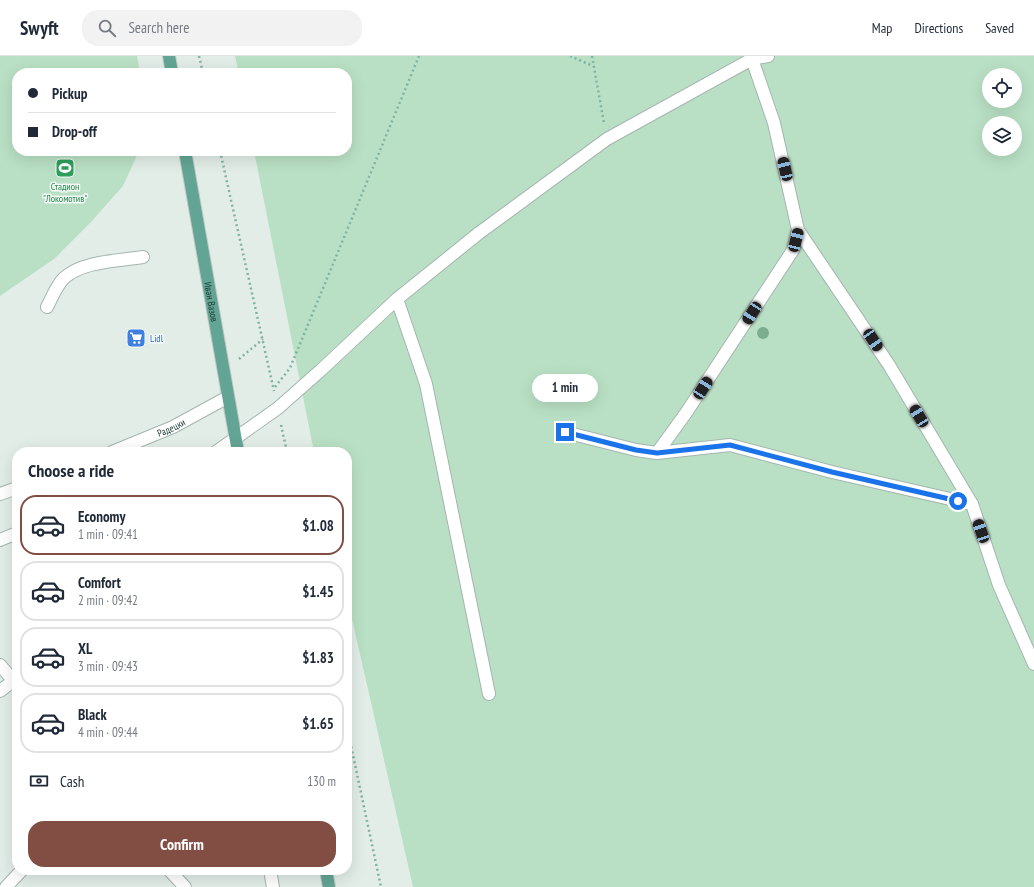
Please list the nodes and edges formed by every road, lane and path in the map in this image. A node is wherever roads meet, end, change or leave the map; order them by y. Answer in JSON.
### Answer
{"nodes":[{"id":1,"x":169,"y":56,"type":"edge"},
{"id":2,"x":199,"y":56,"type":"edge"},
{"id":3,"x":419,"y":56,"type":"edge"},
{"id":4,"x":570,"y":56,"type":"edge"},
{"id":5,"x":592,"y":56,"type":"edge"},
{"id":6,"x":768,"y":56,"type":"edge"},
{"id":7,"x":751,"y":58,"type":"edge"},
{"id":8,"x":593,"y":66,"type":"junction"},
{"id":9,"x":171,"y":68,"type":"edge"},
{"id":10,"x":202,"y":68,"type":"edge"},
{"id":11,"x":607,"y":139,"type":"junction"},
{"id":12,"x":186,"y":156,"type":"edge"},
{"id":13,"x":221,"y":156,"type":"edge"},
{"id":14,"x":798,"y":230,"type":"junction"},
{"id":15,"x":143,"y":257,"type":"dead end"},
{"id":16,"x":397,"y":299,"type":"junction"},
{"id":17,"x":47,"y":307,"type":"dead end"},
{"id":18,"x":262,"y":339,"type":"junction"},
{"id":19,"x":223,"y":372,"type":"junction"},
{"id":20,"x":274,"y":389,"type":"junction"},
{"id":21,"x":228,"y":397,"type":"junction"},
{"id":22,"x":278,"y":408,"type":"junction"},
{"id":23,"x":565,"y":432,"type":"dead end"},
{"id":24,"x":236,"y":439,"type":"junction"},
{"id":25,"x":124,"y":447,"type":"edge"},
{"id":26,"x":224,"y":447,"type":"edge"},
{"id":27,"x":237,"y":447,"type":"edge"},
{"id":28,"x":286,"y":447,"type":"edge"},
{"id":29,"x":657,"y":453,"type":"junction"},
{"id":30,"x":12,"y":490,"type":"edge"},
{"id":31,"x":0,"y":494,"type":"edge"},
{"id":32,"x":972,"y":504,"type":"junction"},
{"id":33,"x":12,"y":535,"type":"edge"},
{"id":34,"x":0,"y":540,"type":"edge"},
{"id":35,"x":1034,"y":664,"type":"edge"},
{"id":36,"x":0,"y":665,"type":"edge"},
{"id":37,"x":12,"y":679,"type":"edge"},
{"id":38,"x":12,"y":685,"type":"edge"},
{"id":39,"x":0,"y":691,"type":"edge"},
{"id":40,"x":489,"y":694,"type":"dead end"},
{"id":41,"x":352,"y":751,"type":"edge"},
{"id":42,"x":17,"y":875,"type":"edge"},
{"id":43,"x":173,"y":875,"type":"edge"},
{"id":44,"x":271,"y":875,"type":"edge"},
{"id":45,"x":327,"y":875,"type":"edge"},
{"id":46,"x":6,"y":887,"type":"edge"},
{"id":47,"x":184,"y":887,"type":"edge"},
{"id":48,"x":273,"y":887,"type":"edge"},
{"id":49,"x":329,"y":887,"type":"edge"},
{"id":50,"x":381,"y":887,"type":"edge"}],
"edges":[{"from":1,"to":9,"type":"main road"},
{"from":2,"to":10,"type":"path"},
{"from":3,"to":20,"type":"path"},
{"from":4,"to":8,"type":"path"},
{"from":5,"to":8,"type":"path"},
{"from":6,"to":7,"type":"street"},
{"from":7,"to":11,"type":"street"},
{"from":7,"to":14,"type":"street"},
{"from":8,"to":11,"type":"path"},
{"from":11,"to":16,"type":"street"},
{"from":12,"to":19,"type":"main road","name":"Иван Вазов"},
{"from":13,"to":18,"type":"path"},
{"from":14,"to":29,"type":"street"},
{"from":14,"to":32,"type":"street"},
{"from":15,"to":17,"type":"street"},
{"from":16,"to":22,"type":"street"},
{"from":16,"to":40,"type":"street"},
{"from":18,"to":19,"type":"path"},
{"from":18,"to":20,"type":"path"},
{"from":19,"to":21,"type":"main road","name":"Иван Вазов"},
{"from":20,"to":22,"type":"path"},
{"from":21,"to":24,"type":"main road","name":"Иван Вазов"},
{"from":21,"to":25,"type":"street","name":"Радецки"},
{"from":22,"to":24,"type":"street"},
{"from":22,"to":28,"type":"path"},
{"from":23,"to":29,"type":"street"},
{"from":24,"to":26,"type":"street"},
{"from":24,"to":27,"type":"main road","name":"Иван Вазов"},
{"from":29,"to":32,"type":"street"},
{"from":30,"to":31,"type":"street"},
{"from":32,"to":35,"type":"street"},
{"from":33,"to":34,"type":"street"},
{"from":36,"to":37,"type":"street"},
{"from":38,"to":39,"type":"street"},
{"from":41,"to":50,"type":"path"},
{"from":42,"to":46,"type":"street"},
{"from":43,"to":47,"type":"street"},
{"from":44,"to":48,"type":"street"},
{"from":45,"to":49,"type":"main road"}]}
